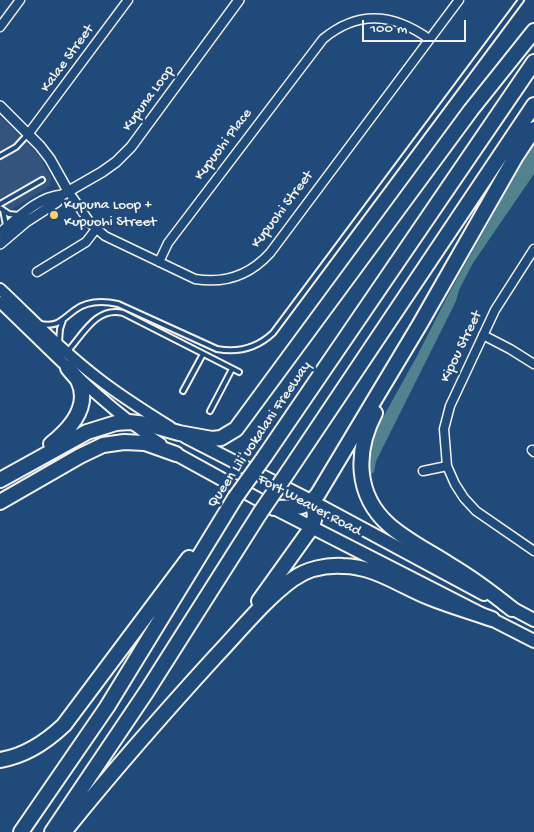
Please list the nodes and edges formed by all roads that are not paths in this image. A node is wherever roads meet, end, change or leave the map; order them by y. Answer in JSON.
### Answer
{"nodes":[{"id":1,"x":20,"y":0,"type":"edge"},
{"id":2,"x":128,"y":0,"type":"edge"},
{"id":3,"x":239,"y":0,"type":"edge"},
{"id":4,"x":459,"y":0,"type":"edge"},
{"id":5,"x":521,"y":0,"type":"edge"},
{"id":6,"x":0,"y":27,"type":"edge"},
{"id":7,"x":534,"y":31,"type":"edge"},
{"id":8,"x":429,"y":39,"type":"junction"},
{"id":9,"x":534,"y":62,"type":"edge"},
{"id":10,"x":0,"y":106,"type":"edge"},
{"id":11,"x":534,"y":106,"type":"edge"},
{"id":12,"x":534,"y":129,"type":"edge"},
{"id":13,"x":29,"y":134,"type":"junction"},
{"id":14,"x":0,"y":156,"type":"edge"},
{"id":15,"x":42,"y":180,"type":"dead end"},
{"id":16,"x":65,"y":193,"type":"junction"},
{"id":17,"x":1,"y":207,"type":"edge"},
{"id":18,"x":21,"y":215,"type":"junction"},
{"id":19,"x":96,"y":229,"type":"junction"},
{"id":20,"x":3,"y":230,"type":"edge"},
{"id":21,"x":0,"y":244,"type":"edge"},
{"id":22,"x":534,"y":249,"type":"edge"},
{"id":23,"x":159,"y":262,"type":"junction"},
{"id":24,"x":37,"y":272,"type":"dead end"},
{"id":25,"x":0,"y":289,"type":"edge"},
{"id":26,"x":0,"y":302,"type":"edge"},
{"id":27,"x":64,"y":320,"type":"junction"},
{"id":28,"x":36,"y":323,"type":"junction"},
{"id":29,"x":420,"y":324,"type":"junction"},
{"id":30,"x":43,"y":336,"type":"junction"},
{"id":31,"x":483,"y":336,"type":"junction"},
{"id":32,"x":58,"y":345,"type":"junction"},
{"id":33,"x":67,"y":353,"type":"junction"},
{"id":34,"x":203,"y":354,"type":"junction"},
{"id":35,"x":534,"y":364,"type":"edge"},
{"id":36,"x":68,"y":368,"type":"junction"},
{"id":37,"x":232,"y":369,"type":"junction"},
{"id":38,"x":239,"y":372,"type":"dead end"},
{"id":39,"x":183,"y":391,"type":"dead end"},
{"id":40,"x":210,"y":411,"type":"dead end"},
{"id":41,"x":129,"y":422,"type":"junction"},
{"id":42,"x":179,"y":433,"type":"junction"},
{"id":43,"x":176,"y":454,"type":"junction"},
{"id":44,"x":28,"y":464,"type":"junction"},
{"id":45,"x":447,"y":466,"type":"junction"},
{"id":46,"x":423,"y":471,"type":"dead end"},
{"id":47,"x":0,"y":480,"type":"edge"},
{"id":48,"x":235,"y":498,"type":"junction"},
{"id":49,"x":0,"y":502,"type":"edge"},
{"id":50,"x":313,"y":502,"type":"junction"},
{"id":51,"x":274,"y":508,"type":"junction"},
{"id":52,"x":312,"y":527,"type":"junction"},
{"id":53,"x":534,"y":551,"type":"edge"},
{"id":54,"x":512,"y":609,"type":"junction"},
{"id":55,"x":492,"y":619,"type":"junction"},
{"id":56,"x":534,"y":620,"type":"edge"},
{"id":57,"x":231,"y":640,"type":"junction"},
{"id":58,"x":534,"y":641,"type":"edge"},
{"id":59,"x":0,"y":760,"type":"edge"},
{"id":60,"x":21,"y":832,"type":"edge"},
{"id":61,"x":52,"y":832,"type":"edge"},
{"id":62,"x":64,"y":832,"type":"edge"}],
"edges":[{"from":1,"to":6,"type":"street"},
{"from":2,"to":13,"type":"street","name":"Kalae Street"},
{"from":3,"to":16,"type":"street","name":"Kupuna Loop"},
{"from":4,"to":8,"type":"street","name":"Kupuohi Street"},
{"from":5,"to":27,"type":"lane"},
{"from":7,"to":42,"type":"highway"},
{"from":8,"to":23,"type":"street","name":"Kupuohi Street"},
{"from":8,"to":23,"type":"street","name":"Kupuohi Place"},
{"from":9,"to":48,"type":"highway","name":"Queen Liliʻuokalani Freeway","bridge":true},
{"from":10,"to":13,"type":"street","name":"Kupuohi Street"},
{"from":11,"to":61,"type":"highway","bridge":true},
{"from":12,"to":29,"type":"highway"},
{"from":13,"to":14,"type":"lane"},
{"from":13,"to":16,"type":"street","name":"Kupuohi Street"},
{"from":15,"to":17,"type":"lane"},
{"from":16,"to":18,"type":"street","name":"Kupuna Loop"},
{"from":16,"to":19,"type":"street","name":"Kupuohi Street"},
{"from":16,"to":21,"type":"street","name":"Kupuna Loop"},
{"from":17,"to":18,"type":"lane"},
{"from":17,"to":20,"type":"lane"},
{"from":18,"to":20,"type":"street","name":"Kupuna Loop"},
{"from":19,"to":23,"type":"street","name":"Kupuohi Street"},
{"from":19,"to":24,"type":"street"},
{"from":22,"to":31,"type":"street","name":"Kipou Street"},
{"from":25,"to":28,"type":"main road"},
{"from":26,"to":30,"type":"main road"},
{"from":27,"to":28,"type":"lane"},
{"from":27,"to":32,"type":"lane"},
{"from":28,"to":30,"type":"main road"},
{"from":29,"to":50,"type":"highway"},
{"from":29,"to":54,"type":"highway"},
{"from":30,"to":32,"type":"main road","name":"Fort Weaver Road"},
{"from":30,"to":36,"type":"main road","name":"Fort Weaver Road"},
{"from":31,"to":35,"type":"street"},
{"from":31,"to":45,"type":"street","name":"Kipou Street"},
{"from":32,"to":33,"type":"main road","name":"Fort Weaver Road"},
{"from":33,"to":34,"type":"lane"},
{"from":33,"to":42,"type":"main road","name":"Fort Weaver Road"},
{"from":34,"to":37,"type":"lane"},
{"from":34,"to":39,"type":"lane"},
{"from":36,"to":41,"type":"main road","name":"Fort Weaver Road"},
{"from":36,"to":44,"type":"highway"},
{"from":37,"to":38,"type":"lane"},
{"from":37,"to":40,"type":"lane"},
{"from":41,"to":42,"type":"highway"},
{"from":41,"to":43,"type":"main road","name":"Fort Weaver Road"},
{"from":41,"to":44,"type":"highway"},
{"from":42,"to":50,"type":"highway","name":"Fort Weaver Road"},
{"from":43,"to":49,"type":"highway"},
{"from":43,"to":51,"type":"highway","name":"Fort Weaver Road"},
{"from":44,"to":47,"type":"highway"},
{"from":45,"to":46,"type":"street"},
{"from":45,"to":53,"type":"street","name":"Kipou Street"},
{"from":48,"to":59,"type":"highway"},
{"from":48,"to":60,"type":"highway","name":"Queen Liliʻuokalani Freeway"},
{"from":50,"to":51,"type":"highway"},
{"from":50,"to":52,"type":"highway"},
{"from":50,"to":54,"type":"highway","name":"Fort Weaver Road"},
{"from":51,"to":52,"type":"highway","name":"Fort Weaver Road"},
{"from":52,"to":55,"type":"highway","name":"Fort Weaver Road"},
{"from":52,"to":57,"type":"highway"},
{"from":54,"to":56,"type":"highway","name":"Fort Weaver Road"},
{"from":55,"to":57,"type":"highway"},
{"from":55,"to":58,"type":"highway","name":"Fort Weaver Road"},
{"from":57,"to":62,"type":"highway"}]}
